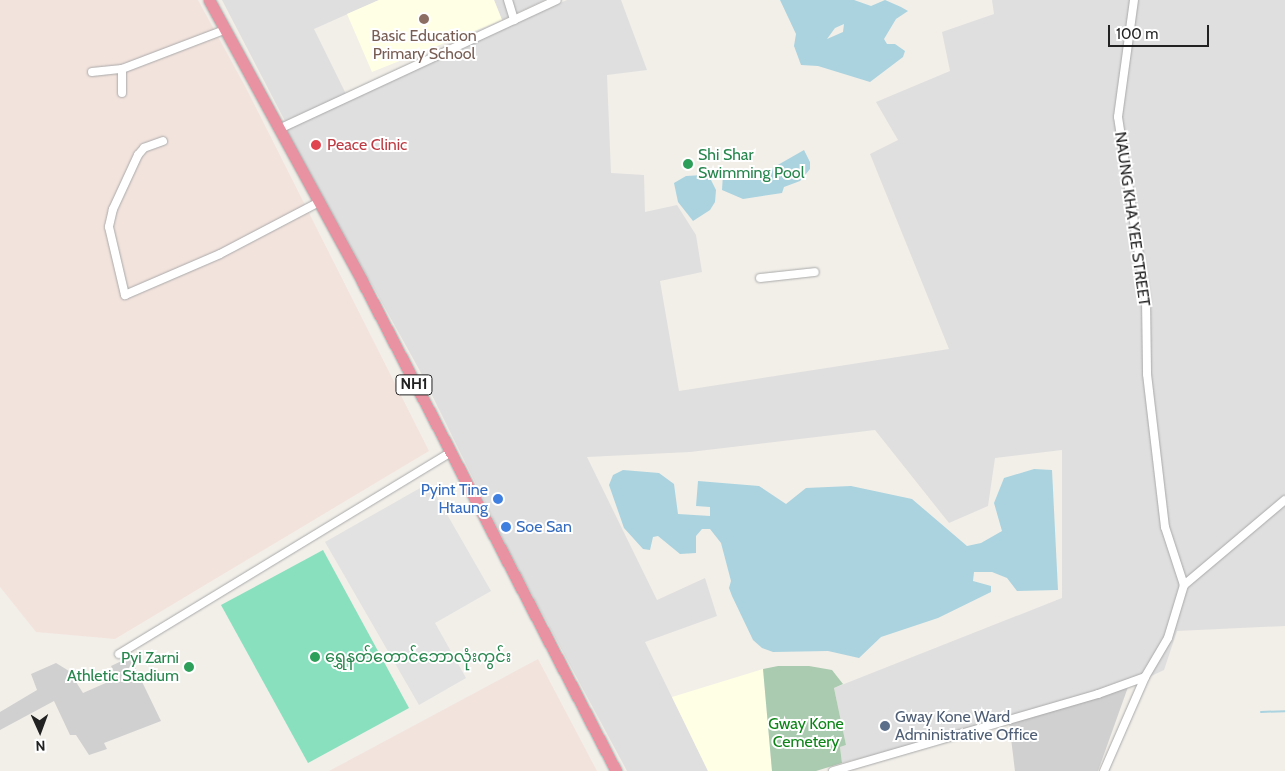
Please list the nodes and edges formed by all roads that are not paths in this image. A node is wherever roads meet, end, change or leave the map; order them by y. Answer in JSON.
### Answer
{"nodes":[{"id":1,"x":209,"y":0,"type":"edge"},
{"id":2,"x":508,"y":0,"type":"edge"},
{"id":3,"x":556,"y":0,"type":"edge"},
{"id":4,"x":1134,"y":0,"type":"edge"},
{"id":5,"x":514,"y":20,"type":"junction"},
{"id":6,"x":224,"y":30,"type":"junction"},
{"id":7,"x":122,"y":69,"type":"junction"},
{"id":8,"x":92,"y":72,"type":"dead end"},
{"id":9,"x":122,"y":93,"type":"dead end"},
{"id":10,"x":279,"y":129,"type":"junction"},
{"id":11,"x":163,"y":141,"type":"dead end"},
{"id":12,"x":319,"y":202,"type":"junction"},
{"id":13,"x":815,"y":272,"type":"dead end"},
{"id":14,"x":760,"y":278,"type":"dead end"},
{"id":15,"x":450,"y":453,"type":"junction"},
{"id":16,"x":1285,"y":500,"type":"edge"},
{"id":17,"x":1184,"y":585,"type":"junction"},
{"id":18,"x":119,"y":654,"type":"dead end"},
{"id":19,"x":1145,"y":677,"type":"junction"},
{"id":20,"x":616,"y":771,"type":"edge"},
{"id":21,"x":833,"y":771,"type":"edge"},
{"id":22,"x":1104,"y":771,"type":"edge"}],
"edges":[{"from":1,"to":6,"type":"highway","number":"NH1"},
{"from":2,"to":5,"type":"street"},
{"from":3,"to":5,"type":"street"},
{"from":4,"to":17,"type":"street","name":"NAUNG KHA YEE STREET"},
{"from":5,"to":10,"type":"street"},
{"from":6,"to":7,"type":"street"},
{"from":6,"to":10,"type":"highway","number":"NH1"},
{"from":7,"to":8,"type":"street"},
{"from":7,"to":9,"type":"street"},
{"from":10,"to":12,"type":"highway","number":"NH1"},
{"from":11,"to":12,"type":"street"},
{"from":12,"to":15,"type":"highway","number":"NH1"},
{"from":13,"to":14,"type":"street"},
{"from":15,"to":18,"type":"street"},
{"from":15,"to":20,"type":"highway","number":"NH1"},
{"from":16,"to":17,"type":"street"},
{"from":17,"to":19,"type":"street"},
{"from":19,"to":21,"type":"street"},
{"from":19,"to":22,"type":"street"}]}
